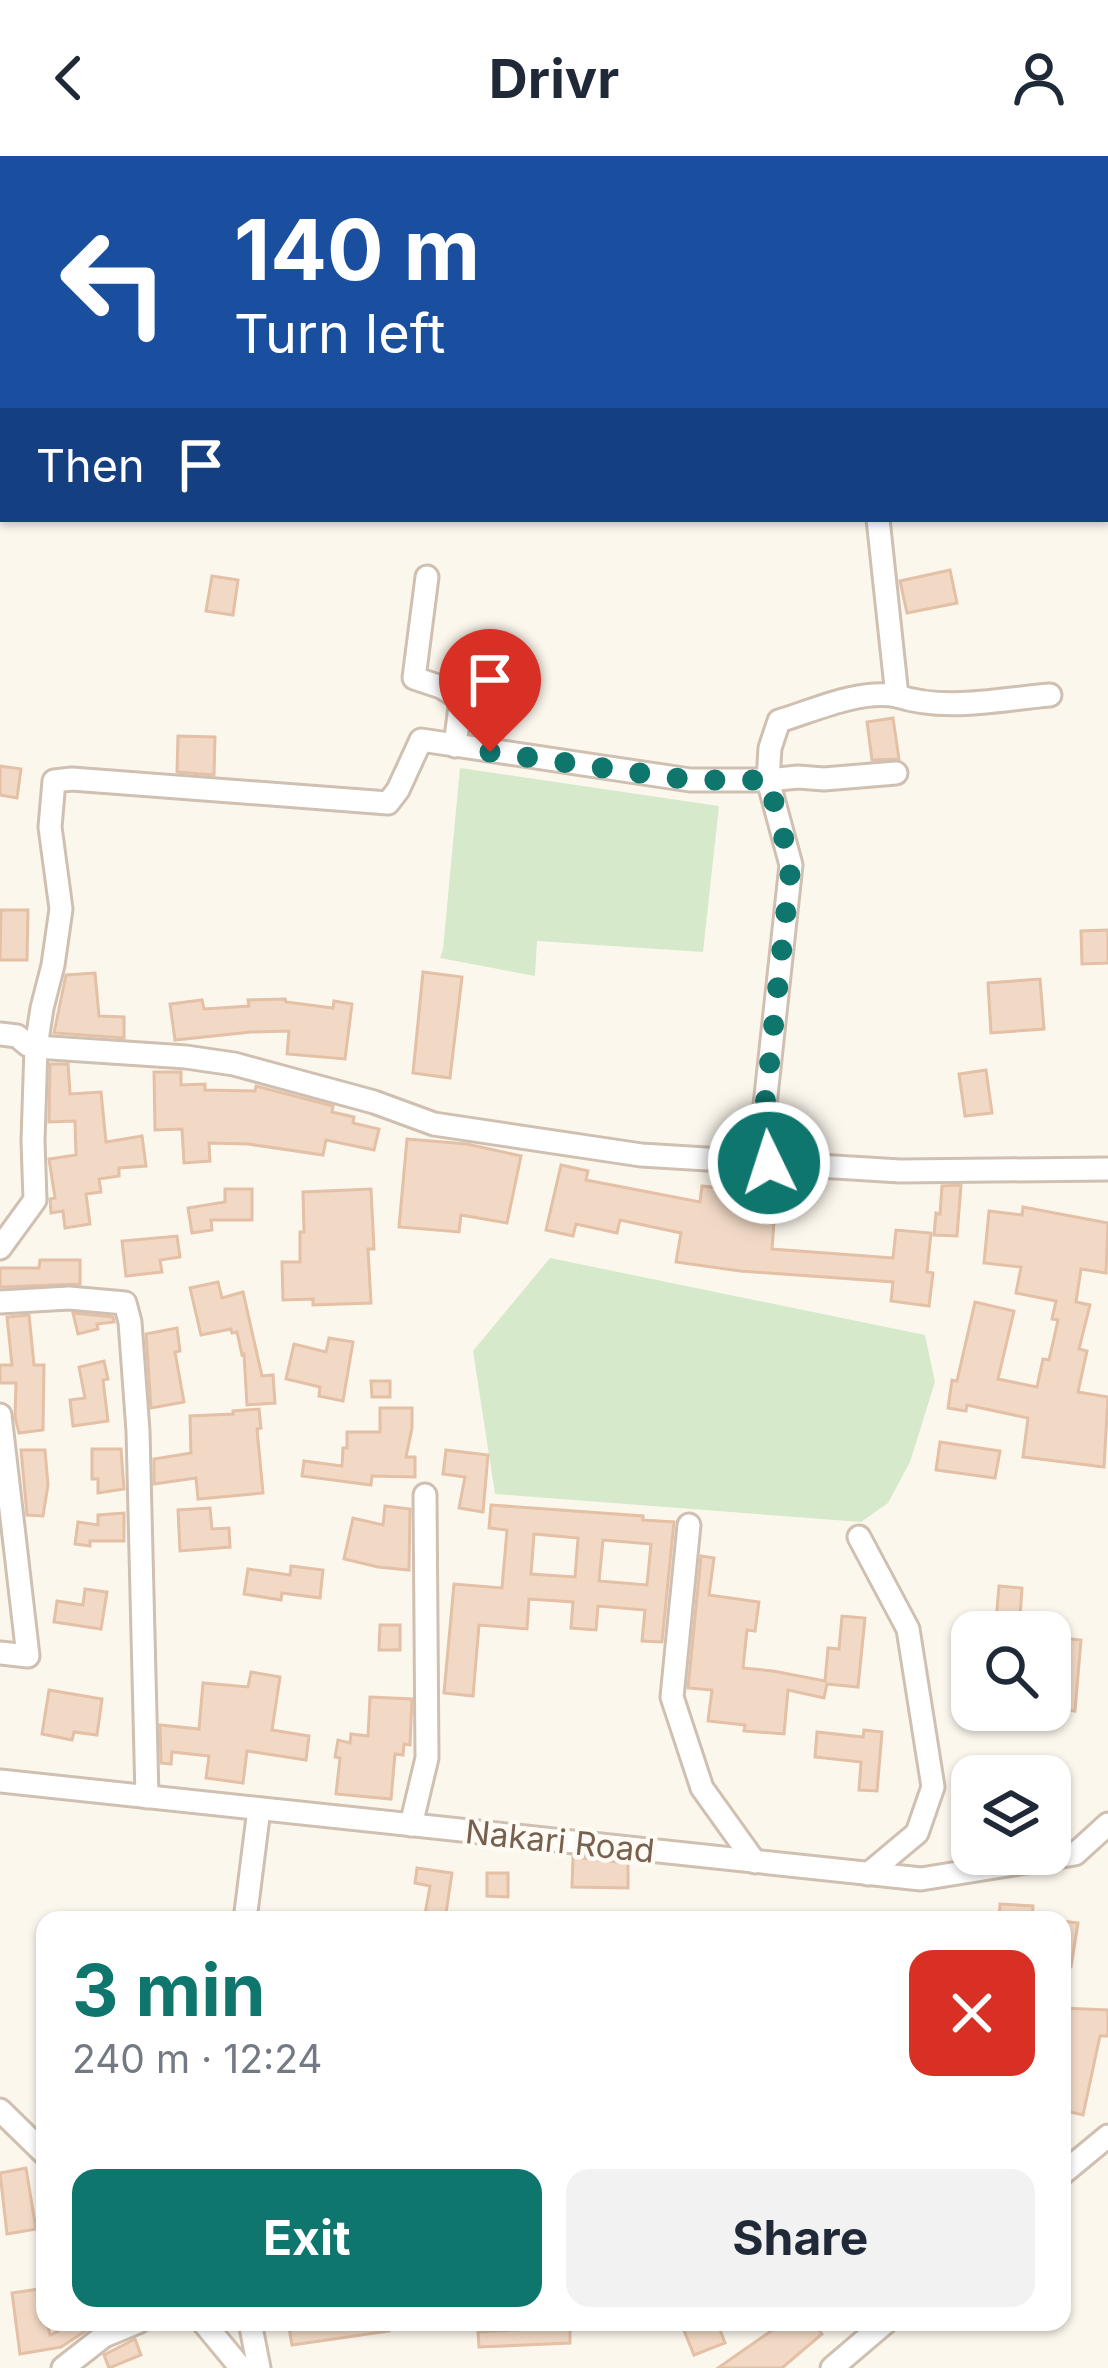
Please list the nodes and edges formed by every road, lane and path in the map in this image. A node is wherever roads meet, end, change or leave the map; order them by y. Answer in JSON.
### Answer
{"nodes":[{"id":1,"x":878,"y":522,"type":"edge"},
{"id":2,"x":427,"y":577,"type":"dead end"},
{"id":3,"x":1050,"y":694,"type":"dead end"},
{"id":4,"x":897,"y":696,"type":"junction"},
{"id":5,"x":455,"y":746,"type":"junction"},
{"id":6,"x":896,"y":773,"type":"dead end"},
{"id":7,"x":768,"y":780,"type":"junction"},
{"id":8,"x":0,"y":1034,"type":"edge"},
{"id":9,"x":36,"y":1047,"type":"junction"},
{"id":10,"x":769,"y":1163,"type":"junction"},
{"id":11,"x":1108,"y":1169,"type":"edge"},
{"id":12,"x":0,"y":1248,"type":"edge"},
{"id":13,"x":0,"y":1302,"type":"edge"},
{"id":14,"x":0,"y":1415,"type":"edge"},
{"id":15,"x":425,"y":1495,"type":"dead end"},
{"id":16,"x":688,"y":1526,"type":"dead end"},
{"id":17,"x":859,"y":1537,"type":"dead end"},
{"id":18,"x":0,"y":1653,"type":"edge"},
{"id":19,"x":0,"y":1781,"type":"edge"},
{"id":20,"x":147,"y":1797,"type":"junction"},
{"id":21,"x":260,"y":1809,"type":"junction"},
{"id":22,"x":1108,"y":1823,"type":"edge"},
{"id":23,"x":411,"y":1825,"type":"junction"},
{"id":24,"x":755,"y":1862,"type":"junction"},
{"id":25,"x":868,"y":1874,"type":"junction"},
{"id":26,"x":246,"y":1911,"type":"edge"},
{"id":27,"x":0,"y":2110,"type":"edge"},
{"id":28,"x":1108,"y":2136,"type":"edge"},
{"id":29,"x":36,"y":2144,"type":"edge"},
{"id":30,"x":1071,"y":2167,"type":"edge"},
{"id":31,"x":116,"y":2331,"type":"edge"},
{"id":32,"x":210,"y":2331,"type":"edge"},
{"id":33,"x":252,"y":2331,"type":"edge"},
{"id":34,"x":875,"y":2331,"type":"edge"},
{"id":35,"x":63,"y":2368,"type":"edge"},
{"id":36,"x":241,"y":2368,"type":"edge"},
{"id":37,"x":259,"y":2368,"type":"edge"},
{"id":38,"x":832,"y":2368,"type":"edge"}],
"edges":[{"from":1,"to":4,"type":"street"},
{"from":2,"to":5,"type":"street"},
{"from":3,"to":4,"type":"street"},
{"from":4,"to":7,"type":"street"},
{"from":5,"to":7,"type":"street"},
{"from":5,"to":9,"type":"street"},
{"from":6,"to":7,"type":"street"},
{"from":7,"to":10,"type":"street"},
{"from":8,"to":9,"type":"street"},
{"from":9,"to":10,"type":"street"},
{"from":9,"to":12,"type":"street"},
{"from":10,"to":11,"type":"street"},
{"from":13,"to":20,"type":"street"},
{"from":14,"to":18,"type":"street"},
{"from":15,"to":23,"type":"street"},
{"from":16,"to":24,"type":"street"},
{"from":17,"to":25,"type":"street"},
{"from":19,"to":20,"type":"street","name":"Nakari Road"},
{"from":20,"to":21,"type":"street","name":"Nakari Road"},
{"from":21,"to":23,"type":"street","name":"Nakari Road"},
{"from":21,"to":26,"type":"street"},
{"from":22,"to":25,"type":"street","name":"Nakari Road"},
{"from":23,"to":24,"type":"street","name":"Nakari Road"},
{"from":24,"to":25,"type":"street","name":"Nakari Road"},
{"from":27,"to":29,"type":"street"},
{"from":28,"to":30,"type":"street"},
{"from":31,"to":35,"type":"street"},
{"from":32,"to":36,"type":"street"},
{"from":33,"to":37,"type":"street"},
{"from":34,"to":38,"type":"street"}]}
